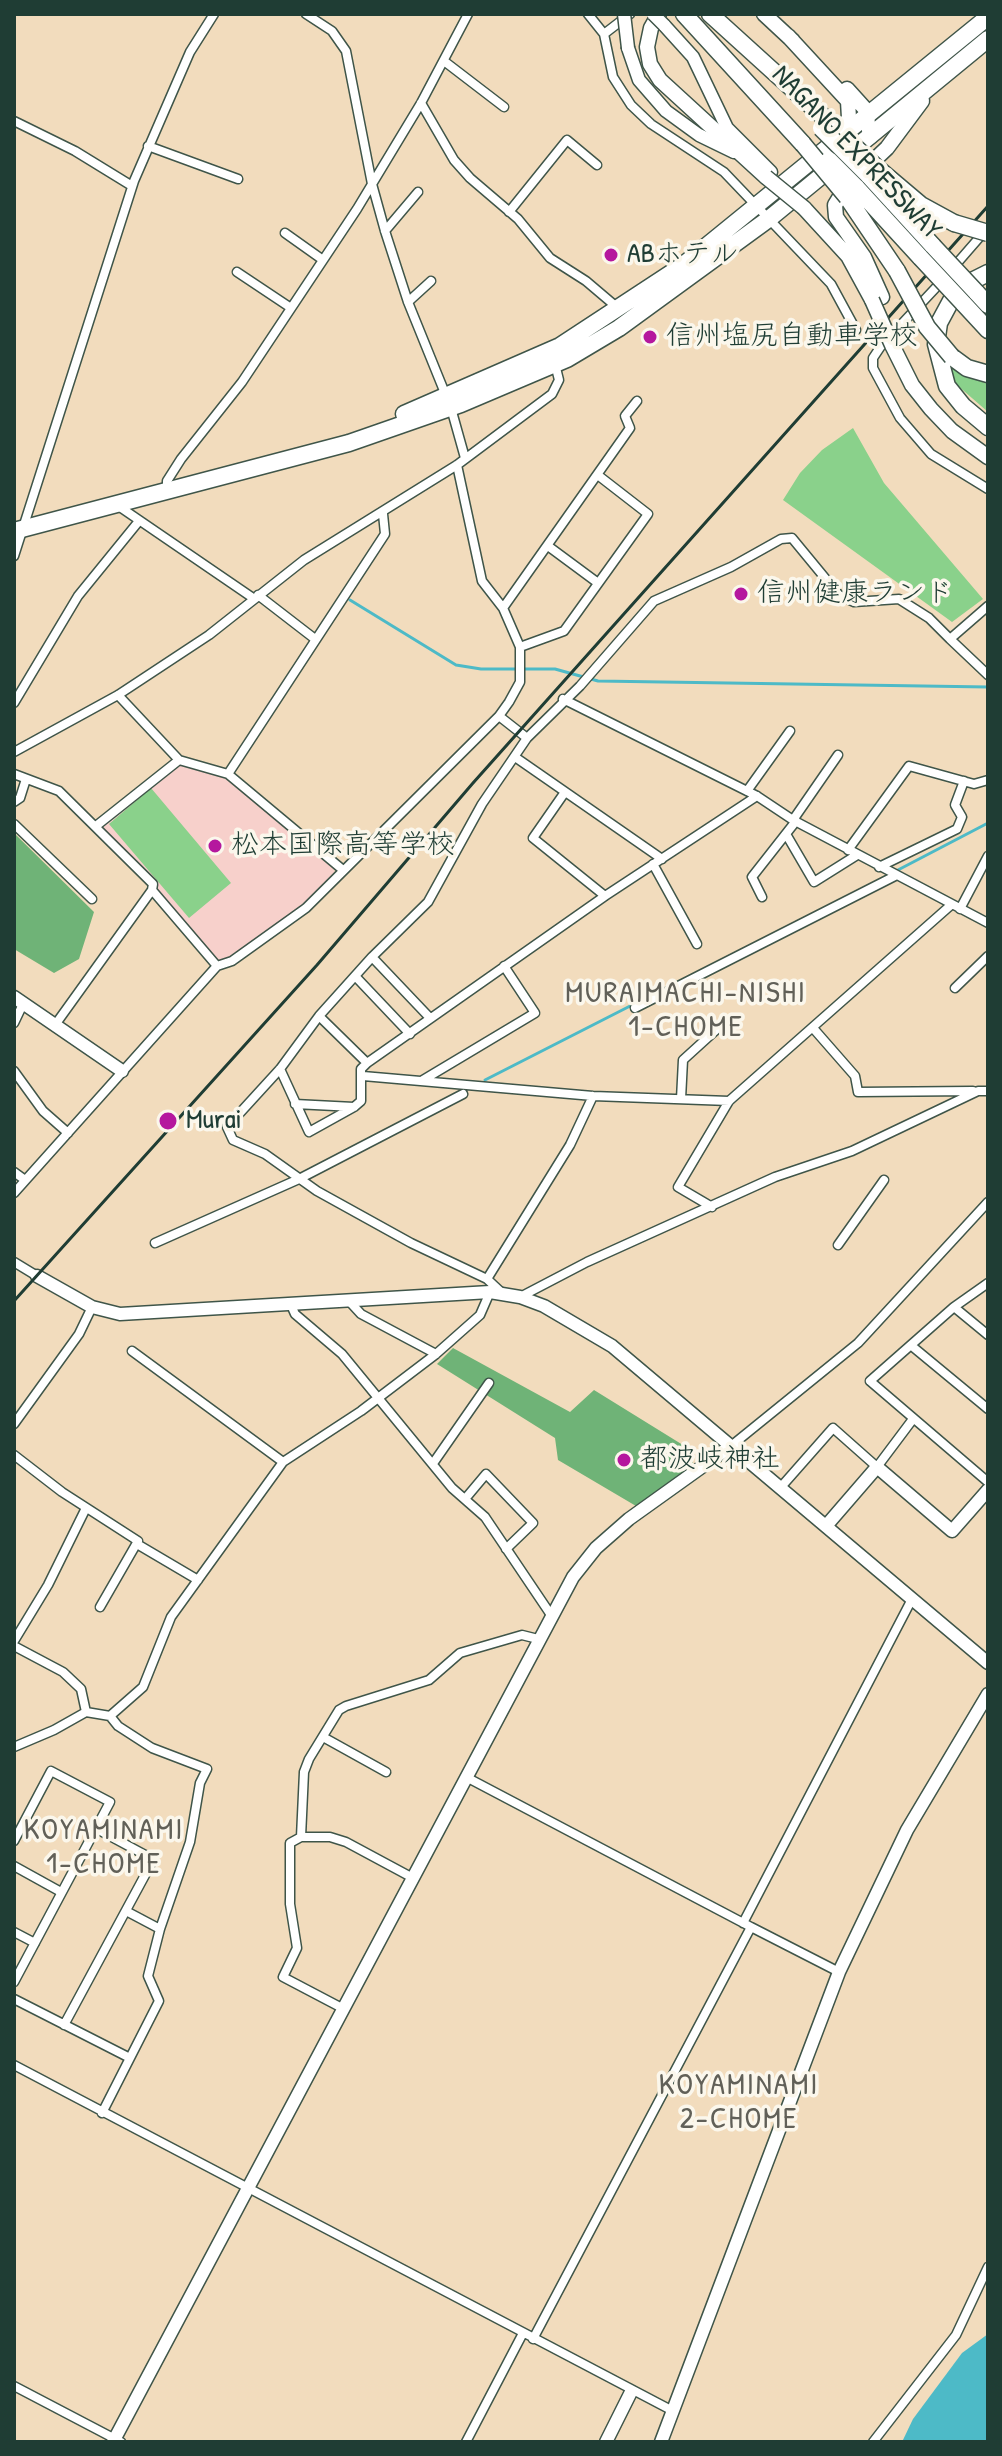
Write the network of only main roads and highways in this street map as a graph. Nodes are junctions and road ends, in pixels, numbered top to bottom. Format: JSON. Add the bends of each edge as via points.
{"nodes":[{"id":1,"x":684,"y":14,"type":"edge"},
{"id":2,"x":710,"y":14,"type":"edge"},
{"id":3,"x":764,"y":14,"type":"edge"},
{"id":4,"x":988,"y":17,"type":"edge"},
{"id":5,"x":662,"y":20,"type":"edge"},
{"id":6,"x":788,"y":36,"type":"junction"},
{"id":7,"x":988,"y":41,"type":"edge"},
{"id":8,"x":854,"y":95,"type":"junction"},
{"id":9,"x":882,"y":106,"type":"junction"},
{"id":10,"x":868,"y":117,"type":"junction"},
{"id":11,"x":815,"y":133,"type":"junction"},
{"id":12,"x":870,"y":137,"type":"junction"},
{"id":13,"x":803,"y":171,"type":"junction"},
{"id":14,"x":862,"y":182,"type":"junction"},
{"id":15,"x":764,"y":212,"type":"junction"},
{"id":16,"x":988,"y":230,"type":"edge"},
{"id":17,"x":988,"y":273,"type":"edge"},
{"id":18,"x":970,"y":297,"type":"junction"},
{"id":19,"x":877,"y":299,"type":"junction"},
{"id":20,"x":988,"y":305,"type":"edge"},
{"id":21,"x":988,"y":330,"type":"edge"},
{"id":22,"x":552,"y":357,"type":"junction"},
{"id":23,"x":988,"y":374,"type":"edge"},
{"id":24,"x":988,"y":427,"type":"edge"},
{"id":25,"x":988,"y":457,"type":"edge"},
{"id":26,"x":18,"y":530,"type":"edge"}],
"edges":[{"from":1,"to":11,"type":"highway"},
{"from":2,"to":11,"type":"highway","name":"NAGANO EXPRESSWAY"},
{"from":3,"to":6,"type":"main road"},
{"from":4,"to":9,"type":"highway"},
{"from":5,"to":19,"type":"main road","bridge":true,"via":[[651,28],[647,47],[654,71],[672,94],[805,207]]},
{"from":6,"to":8,"type":"main road"},
{"from":6,"to":13,"type":"main road","via":[[850,106],[844,128]]},
{"from":7,"to":12,"type":"highway"},
{"from":7,"to":19,"type":"main road","via":[[915,107],[887,148],[837,200],[836,217],[864,257]]},
{"from":8,"to":9,"type":"main road"},
{"from":8,"to":10,"type":"main road"},
{"from":9,"to":10,"type":"highway"},
{"from":10,"to":12,"type":"main road"},
{"from":10,"to":13,"type":"highway"},
{"from":11,"to":14,"type":"highway","bridge":true},
{"from":11,"to":14,"type":"highway","name":"NAGANO EXPRESSWAY","bridge":true},
{"from":12,"to":15,"type":"highway"},
{"from":13,"to":15,"type":"highway"},
{"from":14,"to":16,"type":"highway","bridge":true,"via":[[954,223]]},
{"from":14,"to":18,"type":"highway","name":"NAGANO EXPRESSWAY","bridge":true},
{"from":14,"to":23,"type":"highway","bridge":true,"via":[[897,271],[927,327],[952,357]]},
{"from":15,"to":22,"type":"highway"},
{"from":15,"to":22,"type":"highway","via":[[608,336]]},
{"from":17,"to":24,"type":"highway","via":[[953,297],[939,323],[936,344],[947,386]]},
{"from":18,"to":20,"type":"highway","name":"NAGANO EXPRESSWAY"},
{"from":18,"to":21,"type":"highway","name":"NAGANO EXPRESSWAY"},
{"from":19,"to":25,"type":"main road","bridge":true,"via":[[904,370],[941,420]]},
{"from":22,"to":26,"type":"highway","via":[[373,428],[349,443]]}]}
